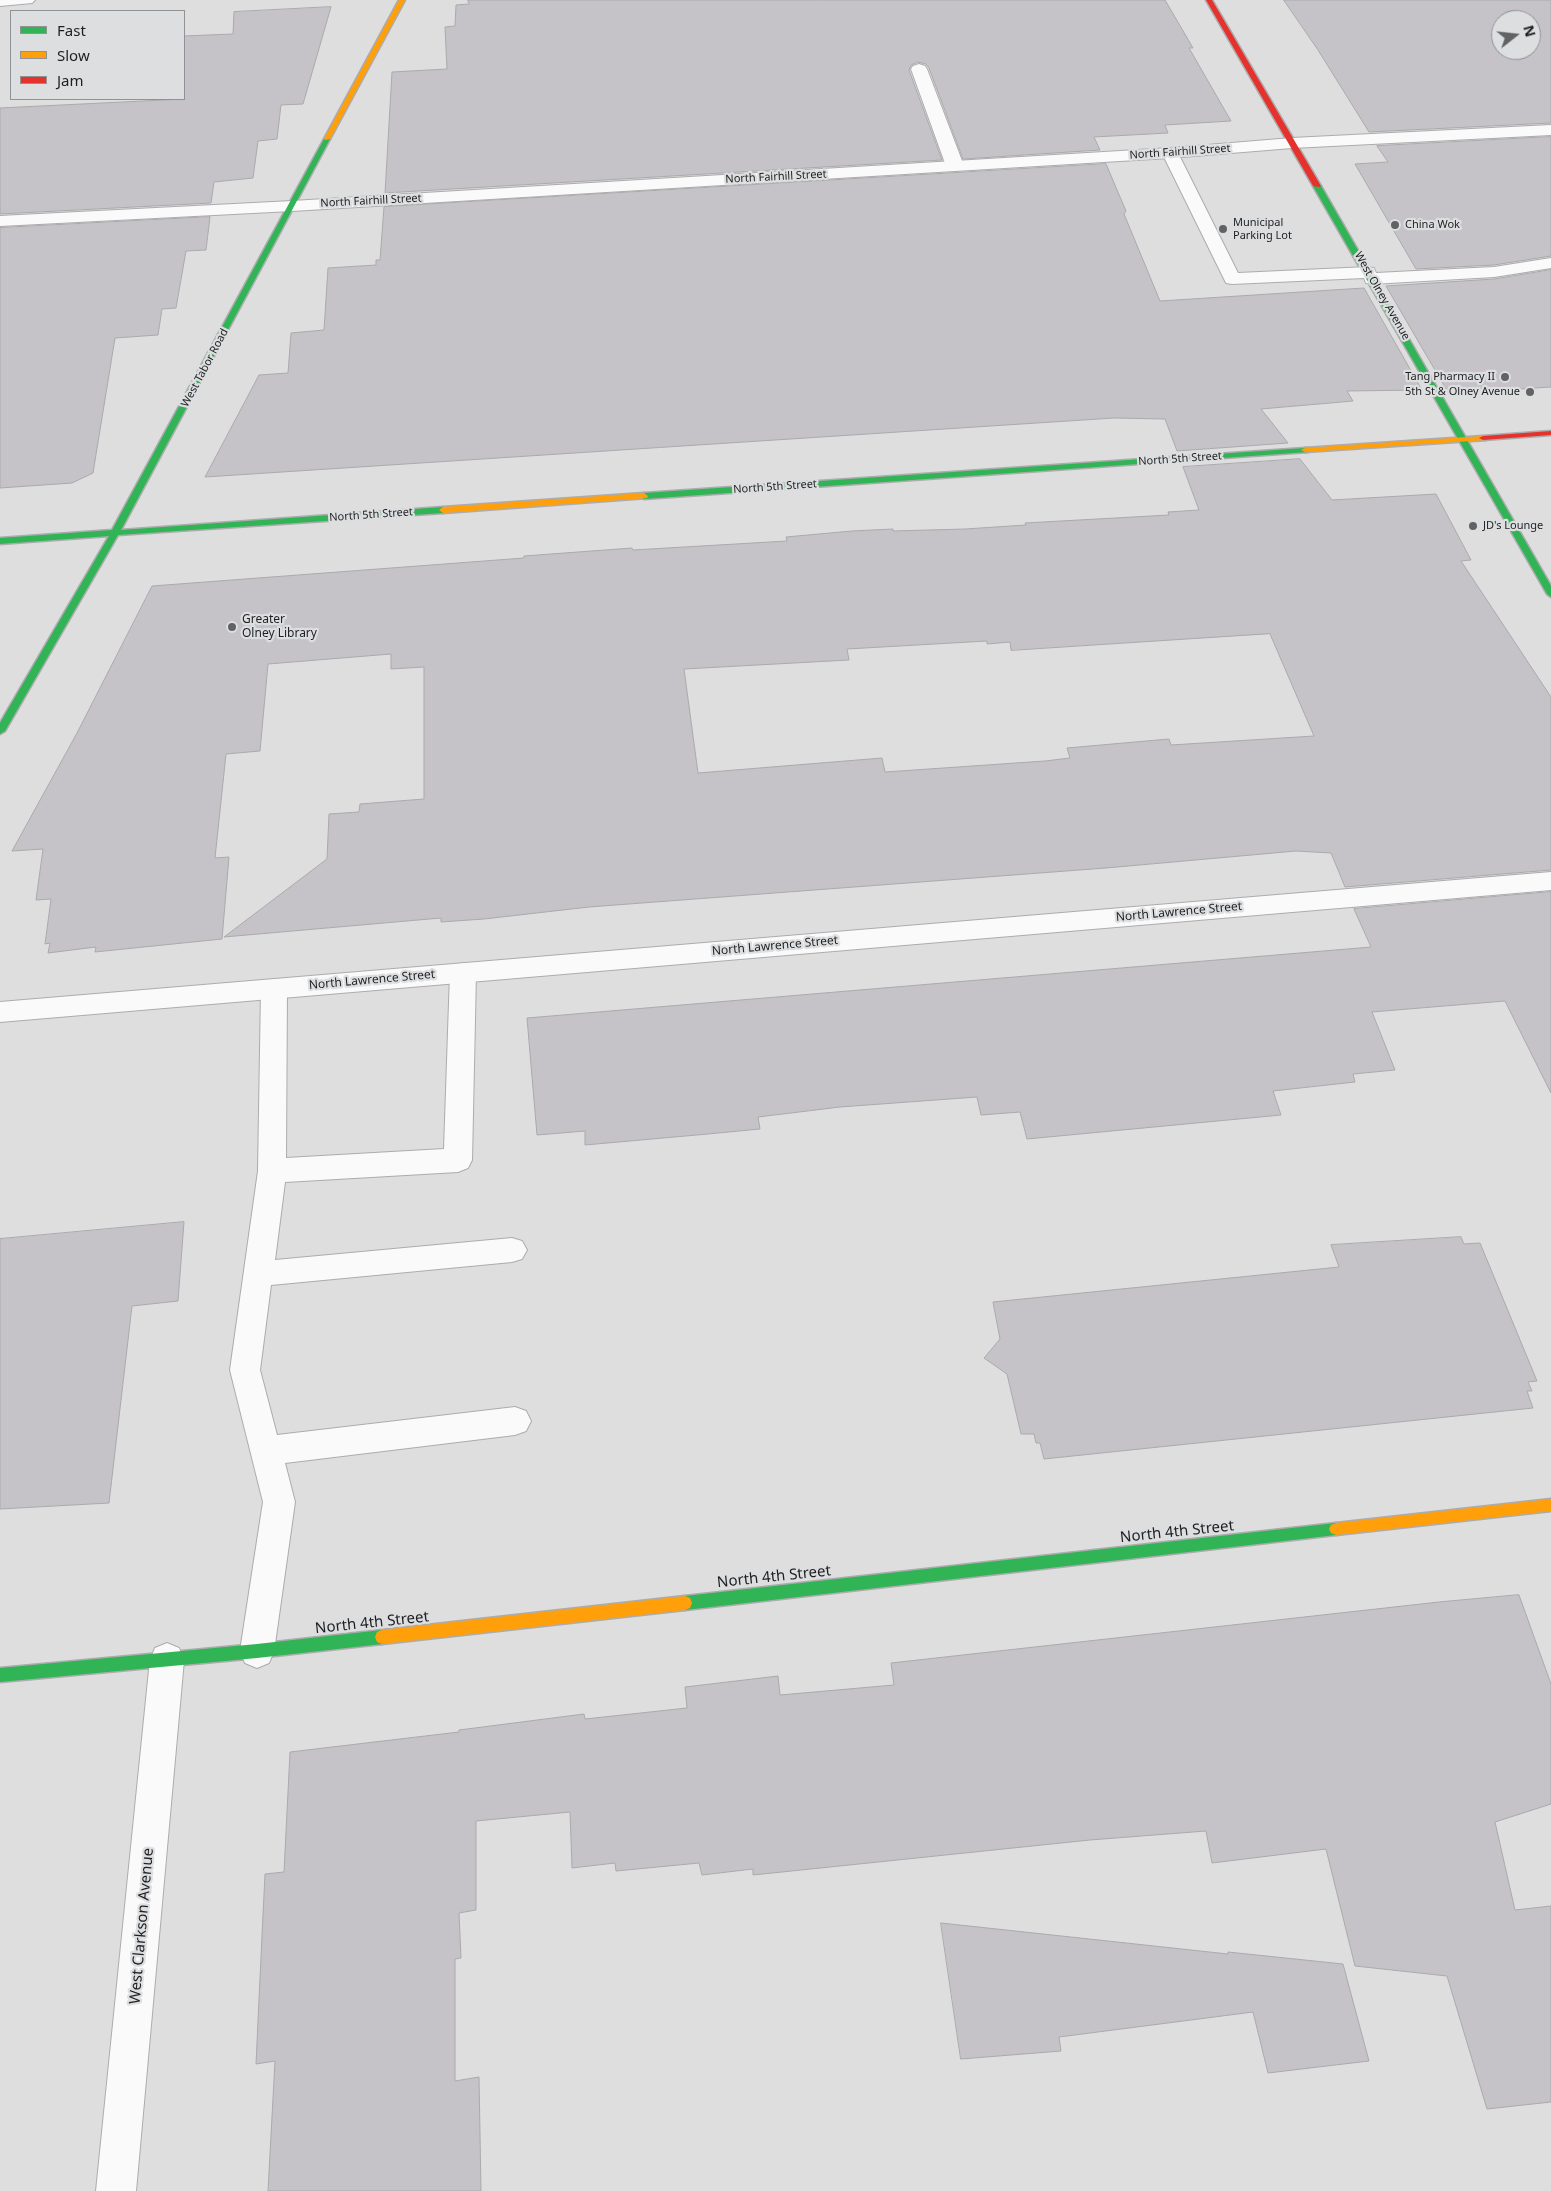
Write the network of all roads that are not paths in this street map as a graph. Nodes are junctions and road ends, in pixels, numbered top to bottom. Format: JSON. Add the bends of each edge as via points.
{"nodes":[{"id":1,"x":27,"y":0,"type":"edge"},
{"id":2,"x":402,"y":0,"type":"edge"},
{"id":3,"x":1208,"y":0,"type":"edge"},
{"id":4,"x":0,"y":1,"type":"edge"},
{"id":5,"x":919,"y":69,"type":"dead end"},
{"id":6,"x":1551,"y":130,"type":"edge"},
{"id":7,"x":1292,"y":143,"type":"junction"},
{"id":8,"x":1170,"y":153,"type":"junction"},
{"id":9,"x":955,"y":166,"type":"junction"},
{"id":10,"x":292,"y":206,"type":"junction"},
{"id":11,"x":0,"y":221,"type":"edge"},
{"id":12,"x":1551,"y":263,"type":"edge"},
{"id":13,"x":1370,"y":275,"type":"junction"},
{"id":14,"x":1551,"y":433,"type":"edge"},
{"id":15,"x":1463,"y":439,"type":"junction"},
{"id":16,"x":116,"y":532,"type":"junction"},
{"id":17,"x":0,"y":541,"type":"edge"},
{"id":18,"x":1551,"y":594,"type":"edge"},
{"id":19,"x":0,"y":732,"type":"edge"},
{"id":20,"x":1551,"y":881,"type":"edge"},
{"id":21,"x":463,"y":973,"type":"junction"},
{"id":22,"x":274,"y":989,"type":"junction"},
{"id":23,"x":0,"y":1012,"type":"edge"},
{"id":24,"x":272,"y":1170,"type":"junction"},
{"id":25,"x":512,"y":1250,"type":"dead end"},
{"id":26,"x":258,"y":1274,"type":"junction"},
{"id":27,"x":515,"y":1421,"type":"dead end"},
{"id":28,"x":266,"y":1451,"type":"junction"},
{"id":29,"x":1551,"y":1505,"type":"edge"},
{"id":30,"x":257,"y":1651,"type":"junction"},
{"id":31,"x":167,"y":1660,"type":"junction"},
{"id":32,"x":0,"y":1675,"type":"edge"},
{"id":33,"x":116,"y":2191,"type":"edge"}],
"edges":[{"from":1,"to":4,"type":"street"},
{"from":2,"to":10,"type":"street","name":"West Tabor Road"},
{"from":3,"to":7,"type":"street","name":"West Olney Avenue"},
{"from":5,"to":9,"type":"street"},
{"from":6,"to":7,"type":"street","name":"North Fairhill Street"},
{"from":7,"to":8,"type":"street","name":"North Fairhill Street"},
{"from":7,"to":13,"type":"street","name":"West Olney Avenue"},
{"from":8,"to":9,"type":"street","name":"North Fairhill Street"},
{"from":8,"to":13,"type":"street","via":[[1232,279]]},
{"from":9,"to":10,"type":"street","name":"North Fairhill Street"},
{"from":10,"to":11,"type":"street","name":"North Fairhill Street"},
{"from":10,"to":16,"type":"street","name":"West Tabor Road"},
{"from":12,"to":13,"type":"street","via":[[1494,272]]},
{"from":13,"to":15,"type":"street","name":"West Olney Avenue"},
{"from":14,"to":15,"type":"street","name":"North 5th Street"},
{"from":15,"to":16,"type":"street","name":"North 5th Street"},
{"from":15,"to":18,"type":"street","name":"West Olney Avenue"},
{"from":16,"to":17,"type":"street","name":"North 5th Street"},
{"from":16,"to":19,"type":"street","name":"West Tabor Road"},
{"from":20,"to":21,"type":"street","name":"North Lawrence Street"},
{"from":21,"to":22,"type":"street","name":"North Lawrence Street"},
{"from":21,"to":24,"type":"street","via":[[458,1160]]},
{"from":22,"to":23,"type":"street","name":"North Lawrence Street"},
{"from":22,"to":24,"type":"street"},
{"from":24,"to":26,"type":"street"},
{"from":25,"to":26,"type":"street"},
{"from":26,"to":28,"type":"street","via":[[245,1370]]},
{"from":27,"to":28,"type":"street"},
{"from":28,"to":30,"type":"street","via":[[279,1502]]},
{"from":29,"to":30,"type":"street","name":"North 4th Street"},
{"from":30,"to":31,"type":"street","name":"North 4th Street"},
{"from":31,"to":32,"type":"street","name":"North 4th Street"},
{"from":31,"to":33,"type":"street","name":"West Clarkson Avenue"}]}
